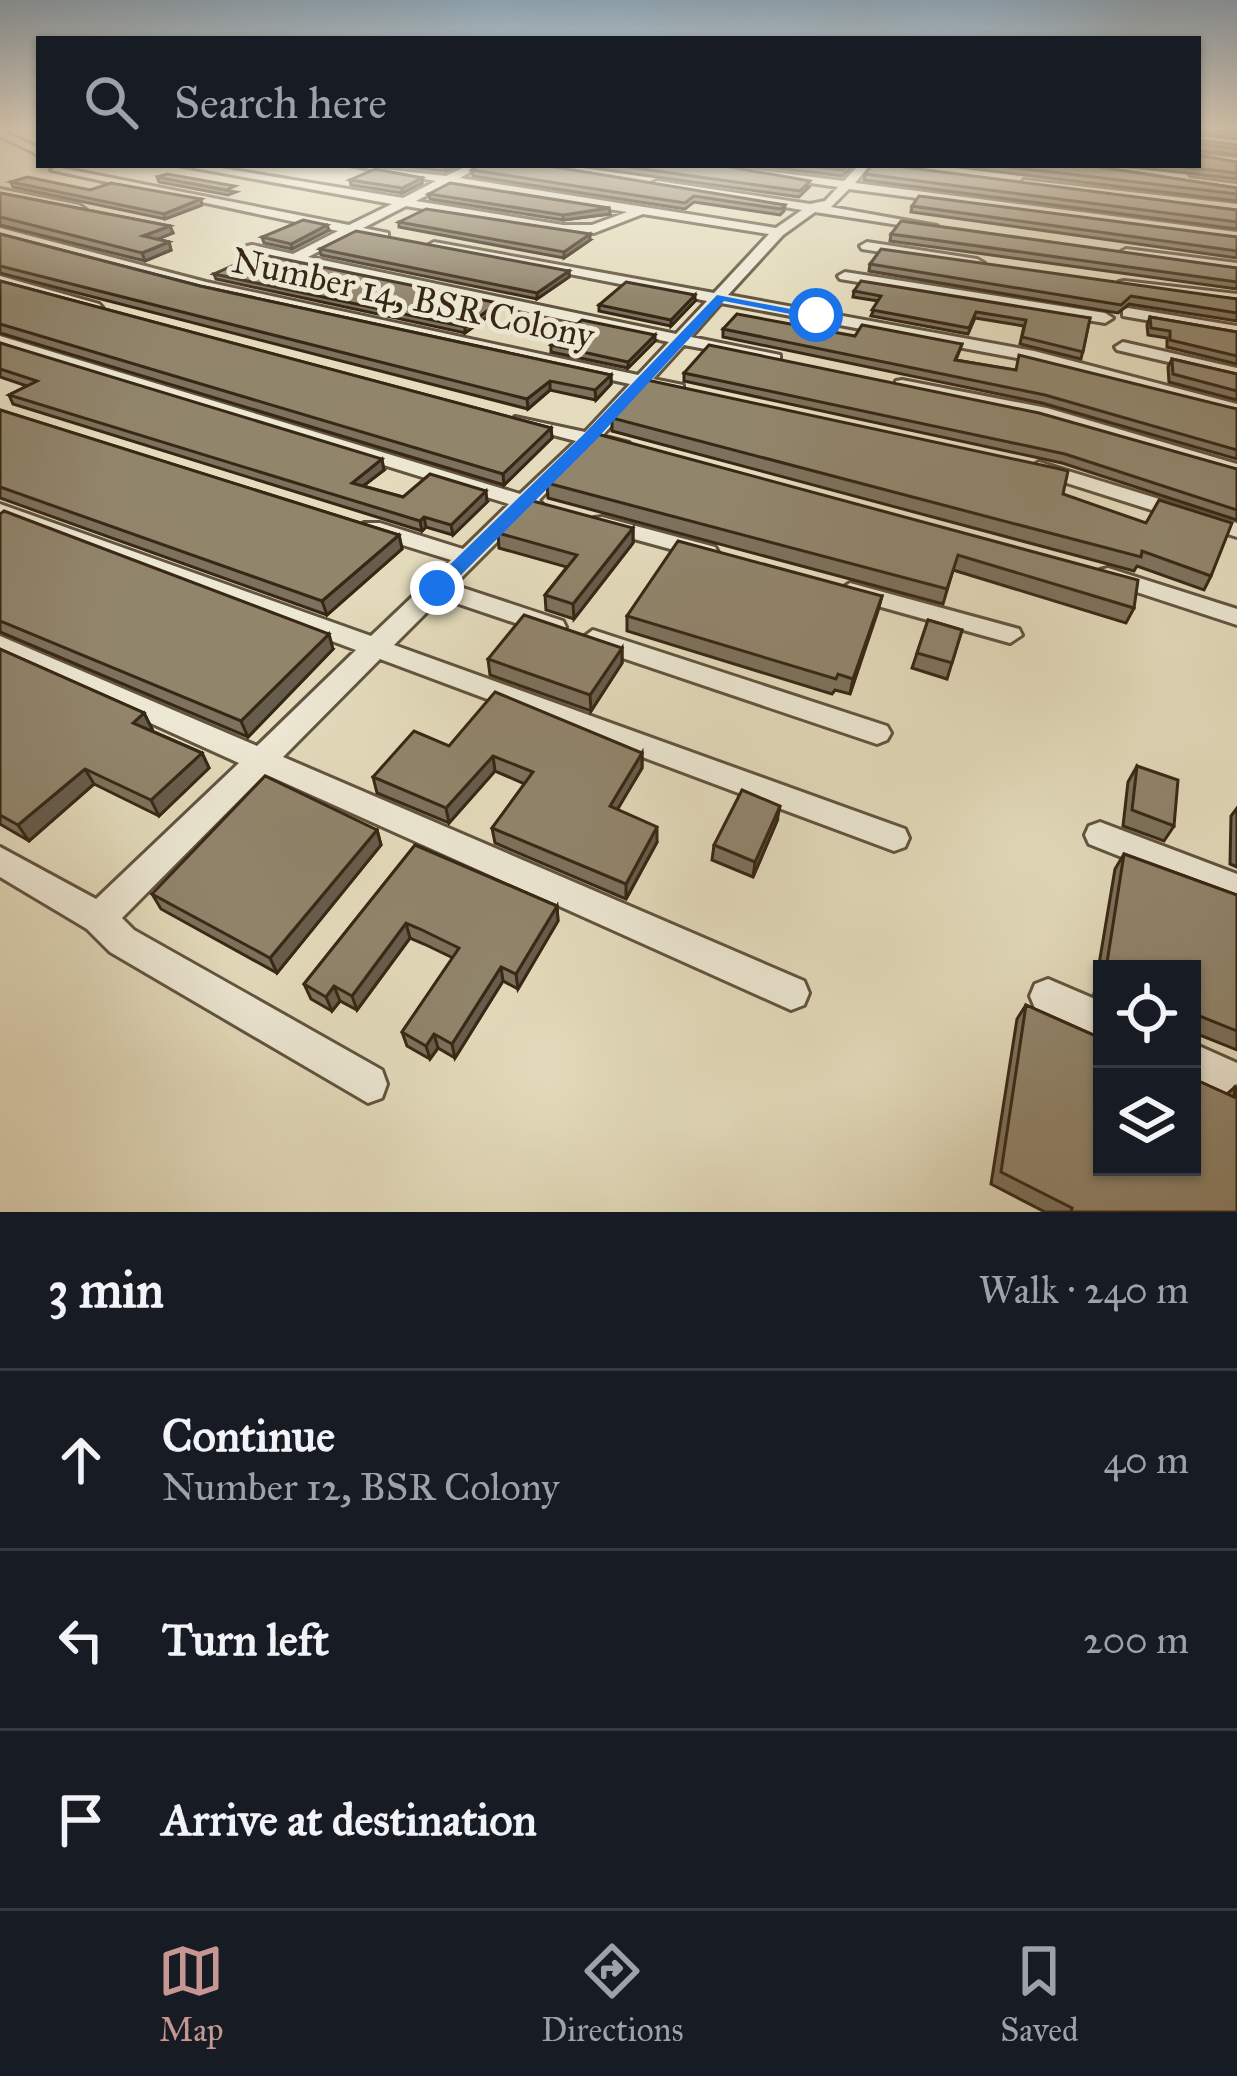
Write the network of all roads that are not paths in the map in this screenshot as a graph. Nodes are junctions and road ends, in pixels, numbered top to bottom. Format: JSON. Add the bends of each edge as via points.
{"nodes":[{"id":1,"x":142,"y":187,"type":"edge"},
{"id":2,"x":308,"y":187,"type":"edge"},
{"id":3,"x":435,"y":187,"type":"edge"},
{"id":4,"x":491,"y":187,"type":"edge"},
{"id":5,"x":672,"y":187,"type":"edge"},
{"id":6,"x":825,"y":187,"type":"edge"},
{"id":7,"x":845,"y":187,"type":"edge"},
{"id":8,"x":858,"y":187,"type":"edge"},
{"id":9,"x":1059,"y":187,"type":"edge"},
{"id":10,"x":0,"y":190,"type":"edge"},
{"id":11,"x":403,"y":203,"type":"junction"},
{"id":12,"x":815,"y":206,"type":"junction"},
{"id":13,"x":1237,"y":208,"type":"edge"},
{"id":14,"x":643,"y":210,"type":"junction"},
{"id":15,"x":93,"y":212,"type":"edge"},
{"id":16,"x":883,"y":219,"type":"junction"},
{"id":17,"x":949,"y":228,"type":"edge"},
{"id":18,"x":350,"y":230,"type":"junction"},
{"id":19,"x":0,"y":232,"type":"edge"},
{"id":20,"x":778,"y":232,"type":"junction"},
{"id":21,"x":1237,"y":236,"type":"edge"},
{"id":22,"x":396,"y":239,"type":"edge"},
{"id":23,"x":419,"y":243,"type":"edge"},
{"id":24,"x":866,"y":246,"type":"junction"},
{"id":25,"x":252,"y":249,"type":"dead end"},
{"id":26,"x":1105,"y":250,"type":"edge"},
{"id":27,"x":295,"y":257,"type":"junction"},
{"id":28,"x":984,"y":264,"type":"edge"},
{"id":29,"x":1237,"y":267,"type":"edge"},
{"id":30,"x":0,"y":280,"type":"edge"},
{"id":31,"x":1101,"y":282,"type":"edge"},
{"id":32,"x":831,"y":296,"type":"junction"},
{"id":33,"x":721,"y":297,"type":"junction"},
{"id":34,"x":1237,"y":298,"type":"edge"},
{"id":35,"x":115,"y":313,"type":"edge"},
{"id":36,"x":1128,"y":313,"type":"edge"},
{"id":37,"x":1105,"y":318,"type":"dead end"},
{"id":38,"x":1237,"y":331,"type":"edge"},
{"id":39,"x":682,"y":339,"type":"junction"},
{"id":40,"x":0,"y":341,"type":"edge"},
{"id":41,"x":1123,"y":347,"type":"dead end"},
{"id":42,"x":787,"y":361,"type":"edge"},
{"id":43,"x":1237,"y":373,"type":"edge"},
{"id":44,"x":643,"y":381,"type":"junction"},
{"id":45,"x":892,"y":383,"type":"edge"},
{"id":46,"x":689,"y":392,"type":"edge"},
{"id":47,"x":1237,"y":410,"type":"edge"},
{"id":48,"x":499,"y":415,"type":"edge"},
{"id":49,"x":589,"y":439,"type":"junction"},
{"id":50,"x":655,"y":456,"type":"edge"},
{"id":51,"x":1015,"y":463,"type":"edge"},
{"id":52,"x":1237,"y":470,"type":"edge"},
{"id":53,"x":546,"y":508,"type":"junction"},
{"id":54,"x":0,"y":510,"type":"edge"},
{"id":55,"x":356,"y":523,"type":"edge"},
{"id":56,"x":1237,"y":530,"type":"edge"},
{"id":57,"x":723,"y":556,"type":"edge"},
{"id":58,"x":467,"y":558,"type":"junction"},
{"id":59,"x":1095,"y":571,"type":"edge"},
{"id":60,"x":833,"y":587,"type":"edge"},
{"id":61,"x":437,"y":588,"type":"junction"},
{"id":62,"x":1237,"y":616,"type":"edge"},
{"id":63,"x":1010,"y":635,"type":"dead end"},
{"id":64,"x":0,"y":645,"type":"edge"},
{"id":65,"x":376,"y":647,"type":"junction"},
{"id":66,"x":877,"y":733,"type":"dead end"},
{"id":67,"x":263,"y":757,"type":"junction"},
{"id":68,"x":1100,"y":835,"type":"dead end"},
{"id":69,"x":894,"y":838,"type":"dead end"},
{"id":70,"x":0,"y":861,"type":"edge"},
{"id":71,"x":1237,"y":889,"type":"edge"},
{"id":72,"x":100,"y":918,"type":"junction"},
{"id":73,"x":791,"y":993,"type":"dead end"},
{"id":74,"x":1048,"y":996,"type":"dead end"},
{"id":75,"x":1093,"y":1017,"type":"edge"},
{"id":76,"x":1201,"y":1065,"type":"edge"},
{"id":77,"x":1237,"y":1082,"type":"edge"},
{"id":78,"x":368,"y":1084,"type":"dead end"}],
"edges":[{"from":1,"to":18,"type":"street"},
{"from":2,"to":11,"type":"street"},
{"from":3,"to":11,"type":"street"},
{"from":4,"to":14,"type":"street"},
{"from":5,"to":12,"type":"street"},
{"from":6,"to":12,"type":"street"},
{"from":7,"to":12,"type":"street","via":[[829,204]]},
{"from":8,"to":21,"type":"street"},
{"from":9,"to":13,"type":"street"},
{"from":10,"to":15,"type":"street"},
{"from":11,"to":14,"type":"street","via":[[580,230]]},
{"from":11,"to":18,"type":"street"},
{"from":12,"to":16,"type":"street"},
{"from":12,"to":20,"type":"street"},
{"from":14,"to":20,"type":"street"},
{"from":16,"to":17,"type":"street"},
{"from":16,"to":24,"type":"street"},
{"from":18,"to":22,"type":"street"},
{"from":18,"to":27,"type":"street"},
{"from":19,"to":44,"type":"street","name":"Number 14, BSR Colony","via":[[204,286]]},
{"from":20,"to":33,"type":"street"},
{"from":23,"to":33,"type":"street"},
{"from":24,"to":28,"type":"street"},
{"from":24,"to":32,"type":"street"},
{"from":25,"to":27,"type":"street"},
{"from":26,"to":29,"type":"street"},
{"from":27,"to":39,"type":"street"},
{"from":30,"to":35,"type":"street"},
{"from":31,"to":34,"type":"street"},
{"from":32,"to":33,"type":"street"},
{"from":32,"to":37,"type":"street"},
{"from":32,"to":47,"type":"street"},
{"from":33,"to":39,"type":"street"},
{"from":36,"to":38,"type":"street"},
{"from":39,"to":42,"type":"street"},
{"from":39,"to":44,"type":"street"},
{"from":40,"to":53,"type":"street"},
{"from":41,"to":43,"type":"street"},
{"from":44,"to":46,"type":"street","name":"Number 14, BSR Colony"},
{"from":44,"to":49,"type":"street"},
{"from":45,"to":52,"type":"street","via":[[1041,412]]},
{"from":48,"to":49,"type":"street"},
{"from":49,"to":50,"type":"street"},
{"from":49,"to":53,"type":"street"},
{"from":51,"to":56,"type":"street"},
{"from":53,"to":57,"type":"street"},
{"from":53,"to":58,"type":"street"},
{"from":54,"to":65,"type":"street"},
{"from":55,"to":58,"type":"street"},
{"from":58,"to":61,"type":"street"},
{"from":59,"to":62,"type":"street"},
{"from":60,"to":63,"type":"street"},
{"from":61,"to":65,"type":"street"},
{"from":61,"to":66,"type":"street"},
{"from":64,"to":67,"type":"street"},
{"from":65,"to":67,"type":"street"},
{"from":65,"to":69,"type":"street"},
{"from":67,"to":72,"type":"street"},
{"from":67,"to":73,"type":"street"},
{"from":68,"to":71,"type":"street"},
{"from":70,"to":72,"type":"street"},
{"from":72,"to":78,"type":"street","via":[[122,941]]},
{"from":74,"to":75,"type":"street"},
{"from":76,"to":77,"type":"street"}]}
